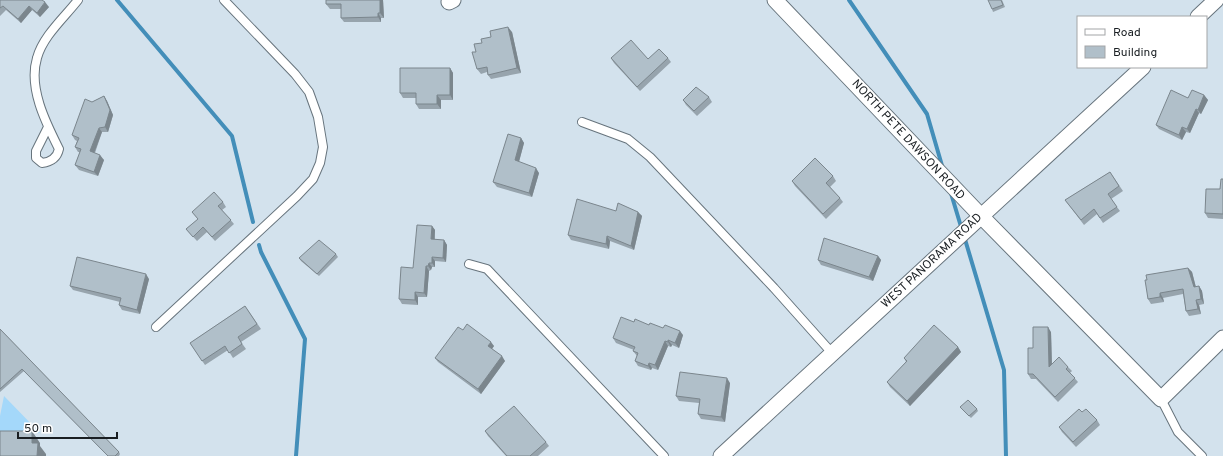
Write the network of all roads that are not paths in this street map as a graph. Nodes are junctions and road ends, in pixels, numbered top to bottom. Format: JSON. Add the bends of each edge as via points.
{"nodes":[{"id":1,"x":78,"y":0,"type":"edge"},
{"id":2,"x":224,"y":0,"type":"edge"},
{"id":3,"x":775,"y":0,"type":"edge"},
{"id":4,"x":1216,"y":0,"type":"edge"},
{"id":5,"x":1199,"y":16,"type":"edge"},
{"id":6,"x":1142,"y":68,"type":"edge"},
{"id":7,"x":582,"y":122,"type":"dead end"},
{"id":8,"x":48,"y":127,"type":"dead end"},
{"id":9,"x":981,"y":216,"type":"junction"},
{"id":10,"x":470,"y":264,"type":"dead end"},
{"id":11,"x":156,"y":327,"type":"dead end"},
{"id":12,"x":1223,"y":338,"type":"edge"},
{"id":13,"x":832,"y":353,"type":"junction"},
{"id":14,"x":1161,"y":399,"type":"junction"},
{"id":15,"x":664,"y":456,"type":"edge"},
{"id":16,"x":721,"y":456,"type":"edge"},
{"id":17,"x":1202,"y":456,"type":"edge"}],
"edges":[{"from":1,"to":8,"type":"lane","via":[[46,40],[37,58],[35,80],[40,108]]},
{"from":2,"to":11,"type":"lane","via":[[309,92],[318,116],[322,139],[320,163],[313,179],[297,196]]},
{"from":3,"to":9,"type":"street","name":"NORTH PETE DAWSON ROAD"},
{"from":4,"to":5,"type":"street"},
{"from":6,"to":9,"type":"street","name":"WEST PANORAMA ROAD"},
{"from":7,"to":13,"type":"lane","via":[[628,139],[650,157]]},
{"from":9,"to":13,"type":"street","name":"WEST PANORAMA ROAD"},
{"from":9,"to":14,"type":"street","name":"NORTH PETE DAWSON ROAD"},
{"from":10,"to":15,"type":"lane","via":[[486,269]]},
{"from":12,"to":14,"type":"street"},
{"from":13,"to":16,"type":"street","name":"WEST PANORAMA ROAD"},
{"from":14,"to":17,"type":"lane","via":[[1178,432]]}]}
